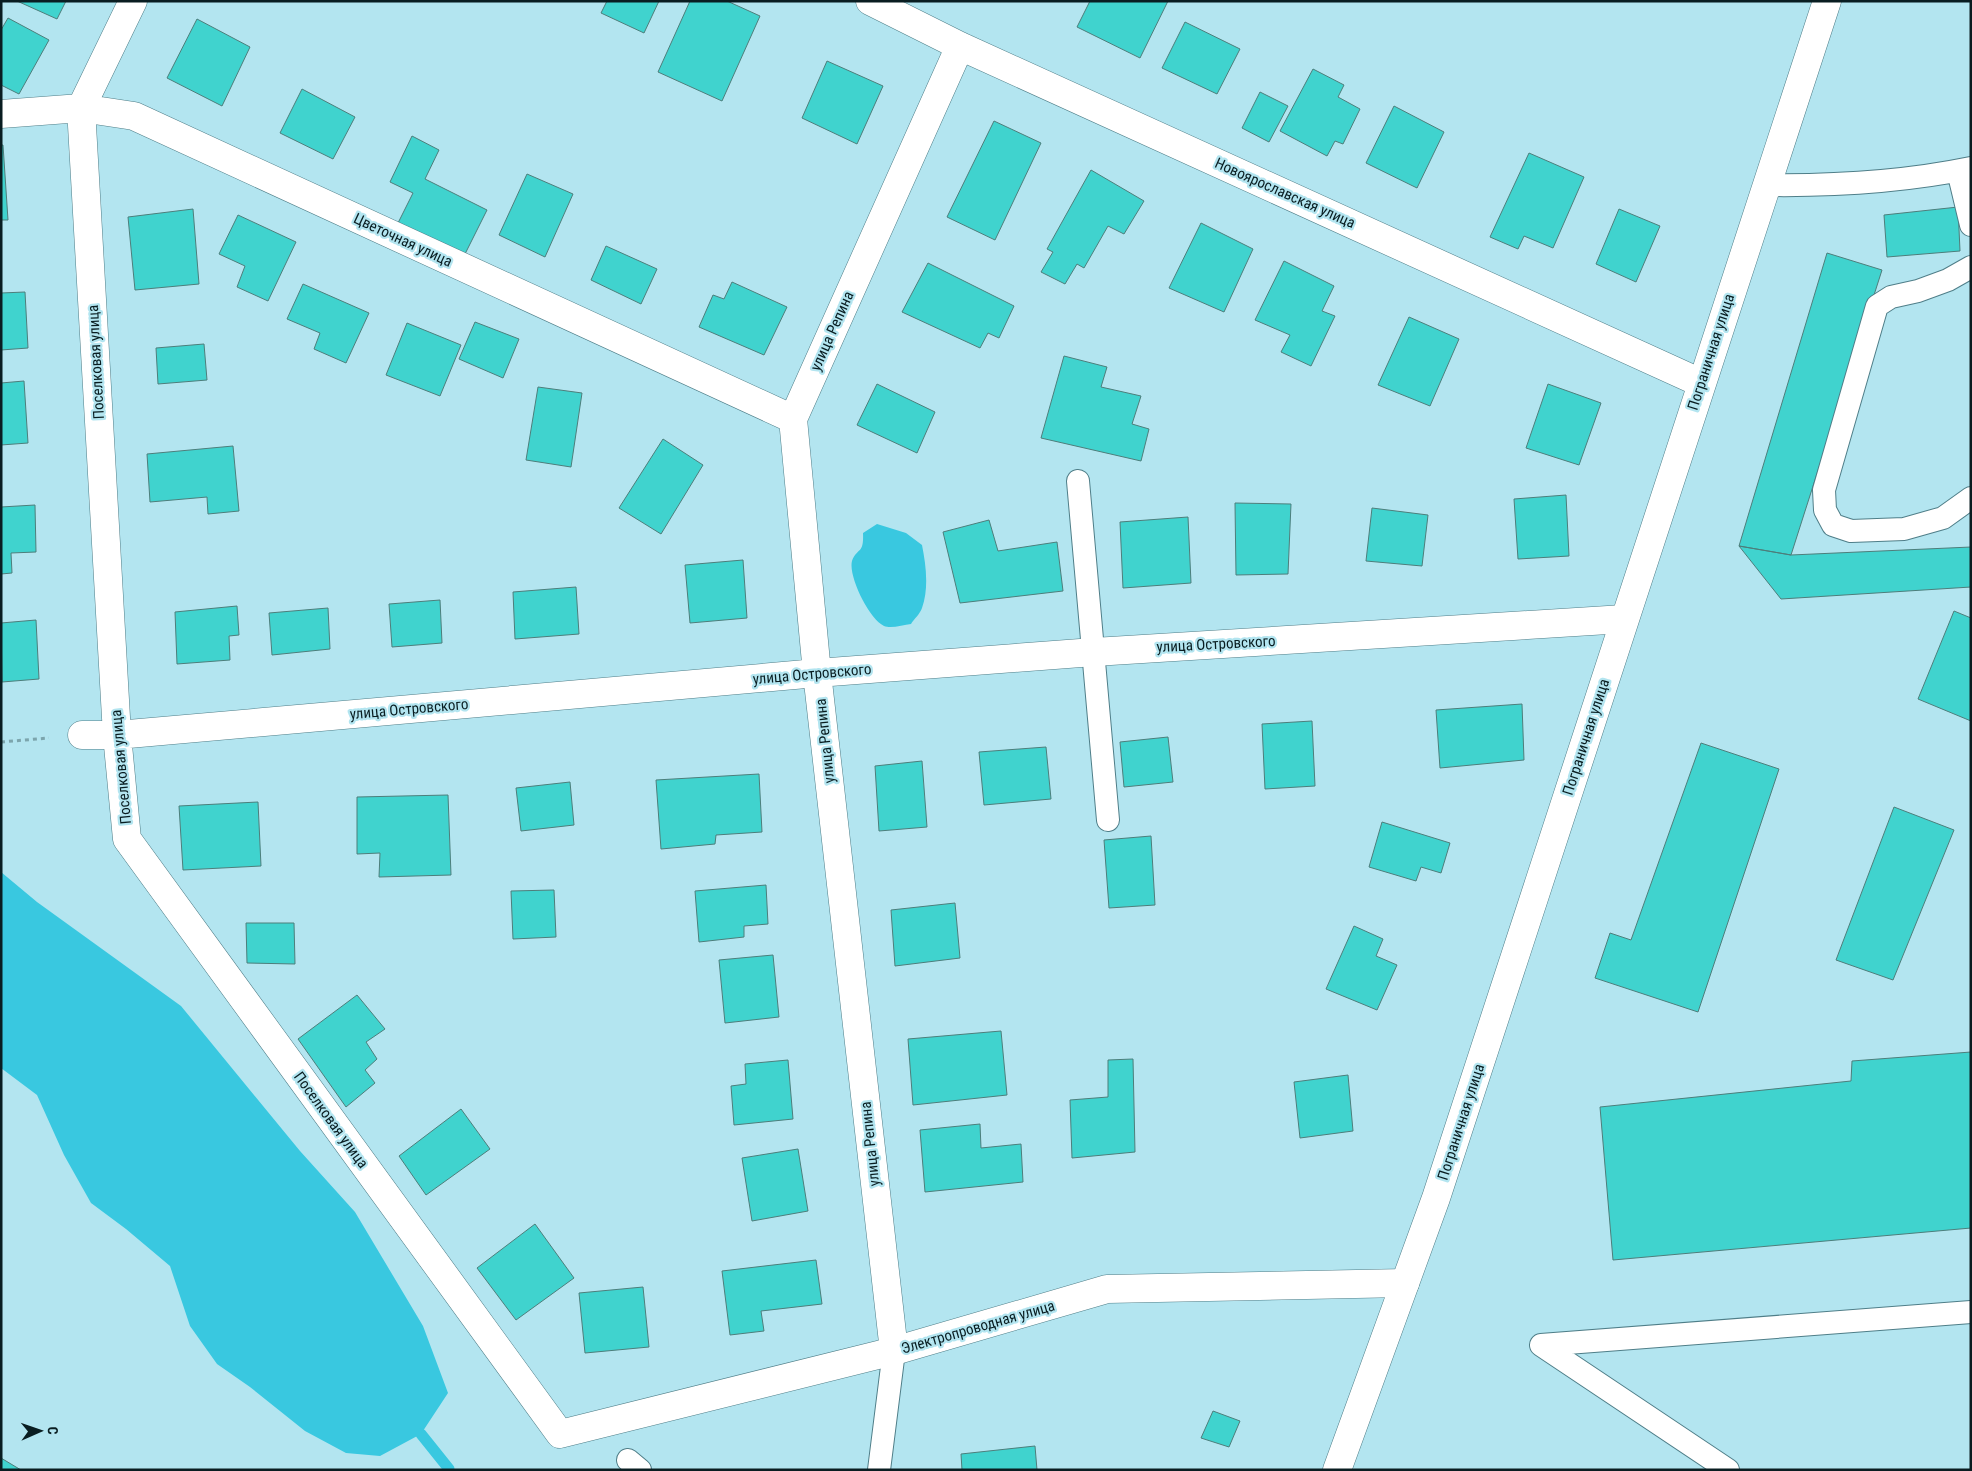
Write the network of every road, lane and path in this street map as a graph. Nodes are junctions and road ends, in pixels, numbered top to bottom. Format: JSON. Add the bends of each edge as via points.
{"nodes":[{"id":1,"x":133,"y":1,"type":"edge"},
{"id":2,"x":870,"y":1,"type":"edge"},
{"id":3,"x":1827,"y":1,"type":"edge"},
{"id":4,"x":960,"y":46,"type":"junction"},
{"id":5,"x":81,"y":108,"type":"junction"},
{"id":6,"x":1,"y":114,"type":"edge"},
{"id":7,"x":1964,"y":170,"type":"edge"},
{"id":8,"x":1765,"y":185,"type":"junction"},
{"id":9,"x":1971,"y":225,"type":"edge"},
{"id":10,"x":1971,"y":267,"type":"edge"},
{"id":11,"x":1701,"y":383,"type":"junction"},
{"id":12,"x":792,"y":419,"type":"junction"},
{"id":13,"x":1078,"y":481,"type":"dead end"},
{"id":14,"x":1971,"y":498,"type":"edge"},
{"id":15,"x":1624,"y":619,"type":"junction"},
{"id":16,"x":1094,"y":652,"type":"junction"},
{"id":17,"x":817,"y":673,"type":"junction"},
{"id":18,"x":82,"y":735,"type":"joint"},
{"id":19,"x":117,"y":735,"type":"junction"},
{"id":20,"x":1,"y":742,"type":"edge"},
{"id":21,"x":1108,"y":820,"type":"dead end"},
{"id":22,"x":1405,"y":1283,"type":"junction"},
{"id":23,"x":1971,"y":1312,"type":"edge"},
{"id":24,"x":894,"y":1351,"type":"junction"},
{"id":25,"x":560,"y":1434,"type":"joint"},
{"id":26,"x":879,"y":1470,"type":"edge"},
{"id":27,"x":1337,"y":1470,"type":"edge"},
{"id":28,"x":1728,"y":1470,"type":"edge"}],
"edges":[{"from":1,"to":5,"type":"street","name":"Поселковая улица"},
{"from":2,"to":4,"type":"street","name":"Новоярославская улица"},
{"from":3,"to":8,"type":"street","name":"Пограничная улица"},
{"from":4,"to":11,"type":"street","name":"Новоярославская улица"},
{"from":4,"to":12,"type":"street","name":"улица Репина"},
{"from":5,"to":6,"type":"street","name":"Цветочная улица"},
{"from":5,"to":12,"type":"street","name":"Цветочная улица","via":[[134,116]]},
{"from":5,"to":19,"type":"street","name":"Поселковая улица"},
{"from":7,"to":8,"type":"lane","via":[[1889,181],[1814,186]]},
{"from":7,"to":9,"type":"lane"},
{"from":8,"to":11,"type":"street","name":"Пограничная улица"},
{"from":10,"to":14,"type":"lane","via":[[1948,280],[1891,297],[1877,306],[1824,490],[1825,510],[1833,525],[1851,531],[1904,529],[1943,518]]},
{"from":11,"to":15,"type":"street","name":"Пограничная улица"},
{"from":12,"to":17,"type":"street","name":"улица Репина"},
{"from":13,"to":16,"type":"lane"},
{"from":15,"to":16,"type":"street","name":"улица Островского"},
{"from":15,"to":22,"type":"street","name":"Пограничная улица","via":[[1436,1198]]},
{"from":16,"to":17,"type":"street","name":"улица Островского"},
{"from":16,"to":21,"type":"lane"},
{"from":17,"to":19,"type":"street","name":"улица Островского"},
{"from":17,"to":24,"type":"street","name":"улица Репина"},
{"from":18,"to":19,"type":"street","name":"улица Островского"},
{"from":18,"to":20,"type":"path"},
{"from":19,"to":25,"type":"street","name":"Поселковая улица","via":[[127,838]]},
{"from":22,"to":24,"type":"street","name":"Электропроводная улица","via":[[1107,1289]]},
{"from":22,"to":27,"type":"street","name":"Пограничная улица"},
{"from":23,"to":28,"type":"lane","via":[[1541,1345]]},
{"from":24,"to":25,"type":"street","name":"Электропроводная улица"},
{"from":24,"to":26,"type":"lane"}]}
